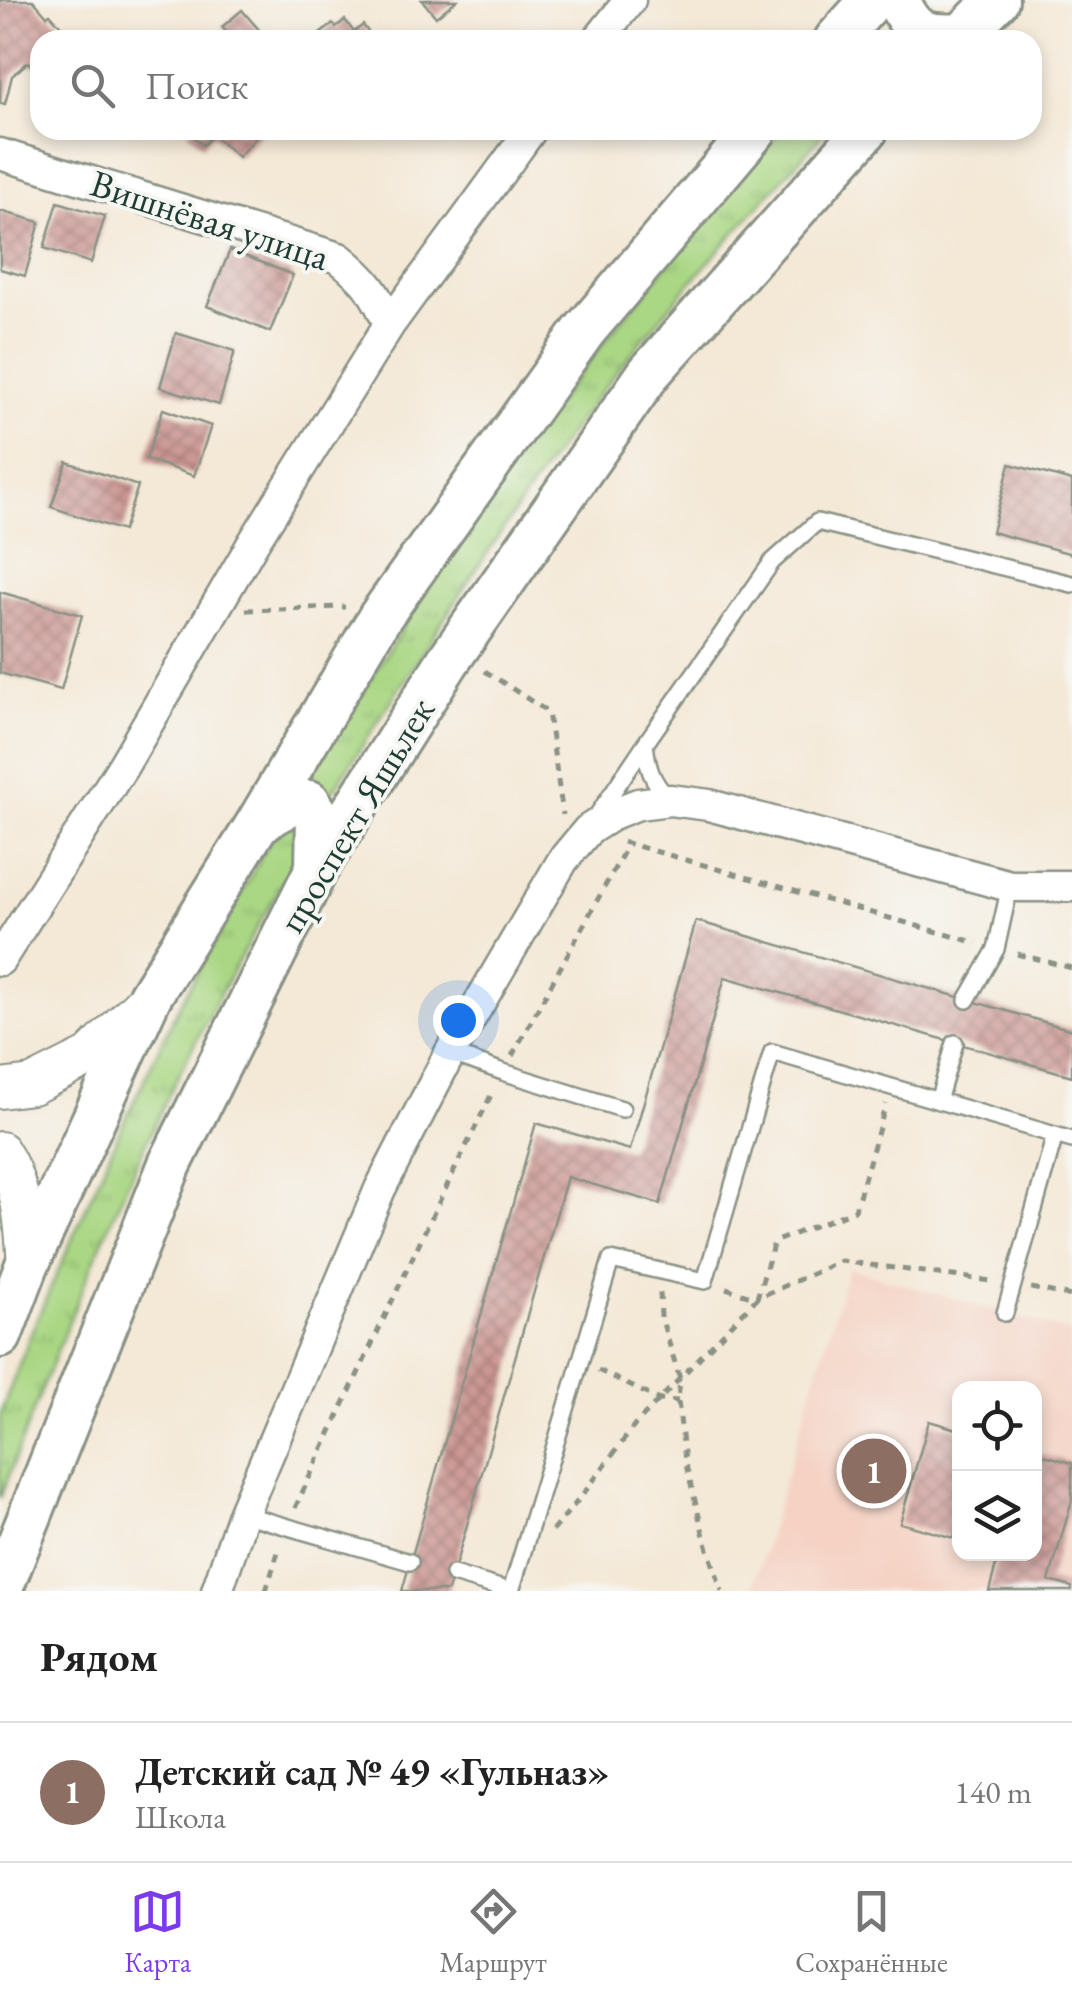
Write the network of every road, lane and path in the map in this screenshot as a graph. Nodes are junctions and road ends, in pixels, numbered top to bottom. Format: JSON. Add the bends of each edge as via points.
{"nodes":[{"id":1,"x":630,"y":0,"type":"edge"},
{"id":2,"x":872,"y":0,"type":"edge"},
{"id":3,"x":898,"y":0,"type":"edge"},
{"id":4,"x":997,"y":0,"type":"edge"},
{"id":5,"x":606,"y":30,"type":"edge"},
{"id":6,"x":845,"y":30,"type":"edge"},
{"id":7,"x":917,"y":30,"type":"edge"},
{"id":8,"x":967,"y":30,"type":"edge"},
{"id":9,"x":524,"y":140,"type":"edge"},
{"id":10,"x":746,"y":140,"type":"edge"},
{"id":11,"x":857,"y":140,"type":"edge"},
{"id":12,"x":0,"y":154,"type":"edge"},
{"id":13,"x":390,"y":325,"type":"junction"},
{"id":14,"x":1072,"y":584,"type":"edge"},
{"id":15,"x":345,"y":607,"type":"dead end"},
{"id":16,"x":215,"y":611,"type":"junction"},
{"id":17,"x":480,"y":668,"type":"dead end"},
{"id":18,"x":645,"y":744,"type":"junction"},
{"id":19,"x":670,"y":800,"type":"junction"},
{"id":20,"x":258,"y":823,"type":"junction"},
{"id":21,"x":576,"y":826,"type":"junction"},
{"id":22,"x":317,"y":868,"type":"junction"},
{"id":23,"x":1010,"y":886,"type":"junction"},
{"id":24,"x":1072,"y":886,"type":"edge"},
{"id":25,"x":996,"y":949,"type":"junction"},
{"id":26,"x":0,"y":960,"type":"edge"},
{"id":27,"x":1072,"y":968,"type":"edge"},
{"id":28,"x":150,"y":996,"type":"junction"},
{"id":29,"x":968,"y":1000,"type":"dead end"},
{"id":30,"x":955,"y":1043,"type":"dead end"},
{"id":31,"x":450,"y":1053,"type":"junction"},
{"id":32,"x":506,"y":1066,"type":"dead end"},
{"id":33,"x":499,"y":1080,"type":"dead end"},
{"id":34,"x":891,"y":1087,"type":"junction"},
{"id":35,"x":0,"y":1089,"type":"edge"},
{"id":36,"x":938,"y":1101,"type":"junction"},
{"id":37,"x":622,"y":1109,"type":"dead end"},
{"id":38,"x":1055,"y":1135,"type":"junction"},
{"id":39,"x":1072,"y":1140,"type":"edge"},
{"id":40,"x":0,"y":1151,"type":"edge"},
{"id":41,"x":27,"y":1265,"type":"junction"},
{"id":42,"x":659,"y":1270,"type":"junction"},
{"id":43,"x":704,"y":1280,"type":"junction"},
{"id":44,"x":1014,"y":1284,"type":"junction"},
{"id":45,"x":1072,"y":1296,"type":"edge"},
{"id":46,"x":757,"y":1298,"type":"junction"},
{"id":47,"x":1005,"y":1313,"type":"dead end"},
{"id":48,"x":0,"y":1336,"type":"edge"},
{"id":49,"x":579,"y":1366,"type":"junction"},
{"id":50,"x":680,"y":1379,"type":"junction"},
{"id":51,"x":660,"y":1400,"type":"junction"},
{"id":52,"x":678,"y":1401,"type":"junction"},
{"id":53,"x":243,"y":1514,"type":"junction"},
{"id":54,"x":292,"y":1516,"type":"dead end"},
{"id":55,"x":281,"y":1545,"type":"dead end"},
{"id":56,"x":410,"y":1562,"type":"dead end"},
{"id":57,"x":517,"y":1572,"type":"junction"},
{"id":58,"x":453,"y":1574,"type":"dead end"},
{"id":59,"x":0,"y":1591,"type":"edge"},
{"id":60,"x":217,"y":1591,"type":"edge"},
{"id":61,"x":266,"y":1591,"type":"edge"},
{"id":62,"x":510,"y":1591,"type":"edge"},
{"id":63,"x":722,"y":1591,"type":"edge"}],
"edges":[{"from":1,"to":5,"type":"street"},
{"from":2,"to":6,"type":"main road"},
{"from":3,"to":7,"type":"main road"},
{"from":4,"to":8,"type":"main road"},
{"from":9,"to":13,"type":"street"},
{"from":10,"to":20,"type":"main road","via":[[584,331],[380,618]]},
{"from":11,"to":22,"type":"main road","name":"проспект Яшьлек","via":[[649,373],[448,661]]},
{"from":12,"to":13,"type":"street","name":"Вишнёвая улица","via":[[339,258],[363,277]]},
{"from":13,"to":16,"type":"street"},
{"from":14,"to":18,"type":"lane","via":[[817,522],[772,562]]},
{"from":15,"to":16,"type":"path"},
{"from":16,"to":26,"type":"street"},
{"from":17,"to":21,"type":"path","via":[[548,712]]},
{"from":18,"to":19,"type":"lane","via":[[648,768]]},
{"from":18,"to":21,"type":"lane"},
{"from":19,"to":21,"type":"street"},
{"from":19,"to":23,"type":"street"},
{"from":20,"to":22,"type":"main road","via":[[294,801],[309,802],[318,816]]},
{"from":20,"to":28,"type":"main road"},
{"from":21,"to":31,"type":"street","via":[[563,860]]},
{"from":22,"to":59,"type":"main road","name":"проспект Яшьлек","via":[[170,1164]]},
{"from":23,"to":24,"type":"street"},
{"from":23,"to":25,"type":"lane"},
{"from":25,"to":27,"type":"path"},
{"from":25,"to":29,"type":"lane"},
{"from":25,"to":32,"type":"path","via":[[628,844]]},
{"from":28,"to":35,"type":"street","via":[[90,1056],[32,1085]]},
{"from":28,"to":41,"type":"main road"},
{"from":30,"to":36,"type":"lane"},
{"from":31,"to":37,"type":"lane"},
{"from":31,"to":53,"type":"street","via":[[380,1189]]},
{"from":33,"to":54,"type":"path"},
{"from":34,"to":36,"type":"lane"},
{"from":34,"to":43,"type":"lane","via":[[772,1052]]},
{"from":34,"to":46,"type":"path","via":[[855,1210],[774,1242]]},
{"from":36,"to":38,"type":"lane"},
{"from":38,"to":39,"type":"lane"},
{"from":38,"to":44,"type":"lane"},
{"from":40,"to":41,"type":"street","via":[[24,1214]]},
{"from":41,"to":48,"type":"main road"},
{"from":42,"to":43,"type":"lane"},
{"from":42,"to":49,"type":"lane","via":[[612,1260]]},
{"from":42,"to":50,"type":"path","via":[[661,1317]]},
{"from":43,"to":46,"type":"path"},
{"from":44,"to":45,"type":"path"},
{"from":44,"to":46,"type":"path","via":[[841,1261]]},
{"from":44,"to":47,"type":"lane"},
{"from":46,"to":50,"type":"path"},
{"from":49,"to":51,"type":"path"},
{"from":49,"to":57,"type":"lane"},
{"from":50,"to":51,"type":"path"},
{"from":50,"to":52,"type":"path"},
{"from":51,"to":52,"type":"path"},
{"from":51,"to":57,"type":"path"},
{"from":52,"to":63,"type":"path","via":[[685,1460]]},
{"from":53,"to":56,"type":"lane"},
{"from":53,"to":60,"type":"street"},
{"from":55,"to":61,"type":"path"},
{"from":57,"to":62,"type":"lane"},
{"from":58,"to":62,"type":"lane"}]}
